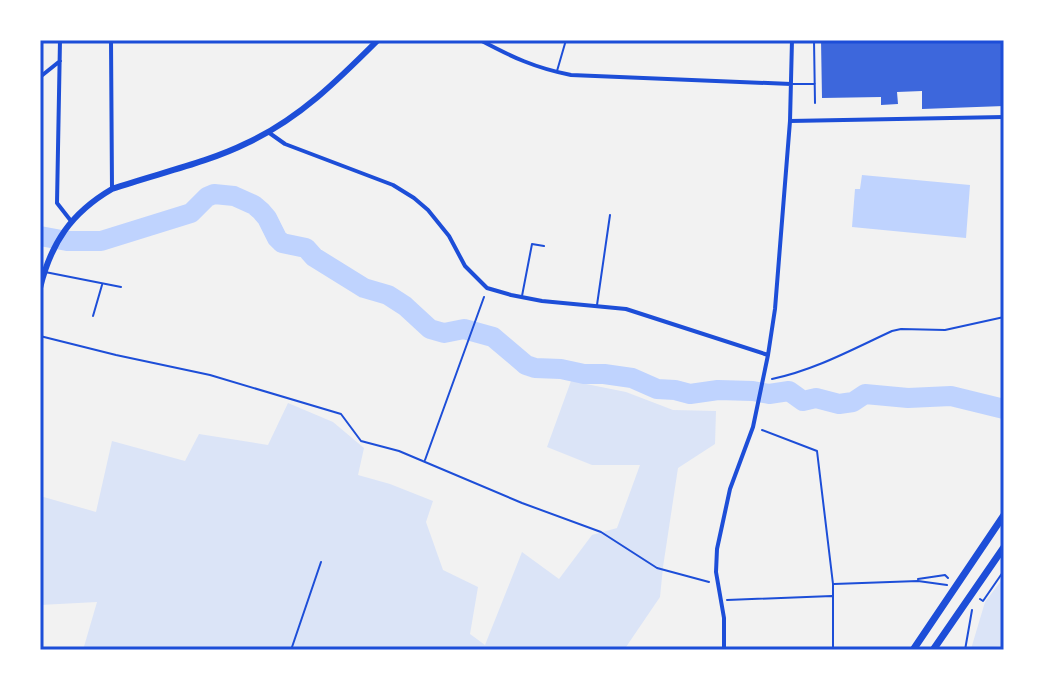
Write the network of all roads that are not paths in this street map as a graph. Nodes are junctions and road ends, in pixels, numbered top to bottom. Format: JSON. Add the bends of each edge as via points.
{"nodes":[{"id":1,"x":60,"y":40,"type":"edge"},
{"id":2,"x":111,"y":40,"type":"edge"},
{"id":3,"x":378,"y":40,"type":"edge"},
{"id":4,"x":480,"y":40,"type":"edge"},
{"id":5,"x":566,"y":40,"type":"edge"},
{"id":6,"x":792,"y":40,"type":"edge"},
{"id":7,"x":814,"y":40,"type":"edge"},
{"id":8,"x":60,"y":61,"type":"junction"},
{"id":9,"x":556,"y":72,"type":"junction"},
{"id":10,"x":40,"y":77,"type":"edge"},
{"id":11,"x":792,"y":84,"type":"junction"},
{"id":12,"x":815,"y":84,"type":"junction"},
{"id":13,"x":815,"y":103,"type":"dead end"},
{"id":14,"x":1004,"y":117,"type":"edge"},
{"id":15,"x":790,"y":121,"type":"junction"},
{"id":16,"x":268,"y":132,"type":"junction"},
{"id":17,"x":112,"y":189,"type":"junction"},
{"id":18,"x":610,"y":215,"type":"dead end"},
{"id":19,"x":68,"y":223,"type":"junction"},
{"id":20,"x":544,"y":246,"type":"dead end"},
{"id":21,"x":44,"y":272,"type":"junction"},
{"id":22,"x":102,"y":283,"type":"junction"},
{"id":23,"x":121,"y":287,"type":"dead end"},
{"id":24,"x":40,"y":288,"type":"edge"},
{"id":25,"x":522,"y":297,"type":"junction"},
{"id":26,"x":597,"y":306,"type":"junction"},
{"id":27,"x":93,"y":316,"type":"dead end"},
{"id":28,"x":768,"y":355,"type":"junction"},
{"id":29,"x":1004,"y":515,"type":"edge"},
{"id":30,"x":1004,"y":547,"type":"edge"},
{"id":31,"x":724,"y":650,"type":"edge"},
{"id":32,"x":913,"y":650,"type":"edge"},
{"id":33,"x":933,"y":650,"type":"edge"}],
"edges":[{"from":1,"to":8,"type":"street"},
{"from":2,"to":17,"type":"street"},
{"from":3,"to":16,"type":"street","via":[[298,114]]},
{"from":4,"to":9,"type":"street","via":[[519,61]]},
{"from":5,"to":9,"type":"lane"},
{"from":6,"to":11,"type":"street"},
{"from":7,"to":12,"type":"lane"},
{"from":8,"to":10,"type":"street"},
{"from":8,"to":19,"type":"street","via":[[57,203]]},
{"from":9,"to":11,"type":"street"},
{"from":11,"to":12,"type":"lane"},
{"from":11,"to":15,"type":"street"},
{"from":12,"to":13,"type":"lane"},
{"from":14,"to":15,"type":"street"},
{"from":15,"to":28,"type":"street"},
{"from":16,"to":17,"type":"street","via":[[227,152]]},
{"from":16,"to":25,"type":"street","via":[[414,198],[487,288]]},
{"from":17,"to":19,"type":"street"},
{"from":18,"to":26,"type":"lane"},
{"from":19,"to":21,"type":"street"},
{"from":20,"to":25,"type":"lane","via":[[532,244]]},
{"from":21,"to":22,"type":"lane"},
{"from":21,"to":24,"type":"street"},
{"from":22,"to":23,"type":"lane"},
{"from":22,"to":27,"type":"lane"},
{"from":25,"to":26,"type":"street"},
{"from":26,"to":28,"type":"street","via":[[626,309]]},
{"from":28,"to":31,"type":"street","via":[[753,427],[720,529],[716,560]]},
{"from":29,"to":32,"type":"highway"},
{"from":30,"to":33,"type":"highway"}]}
